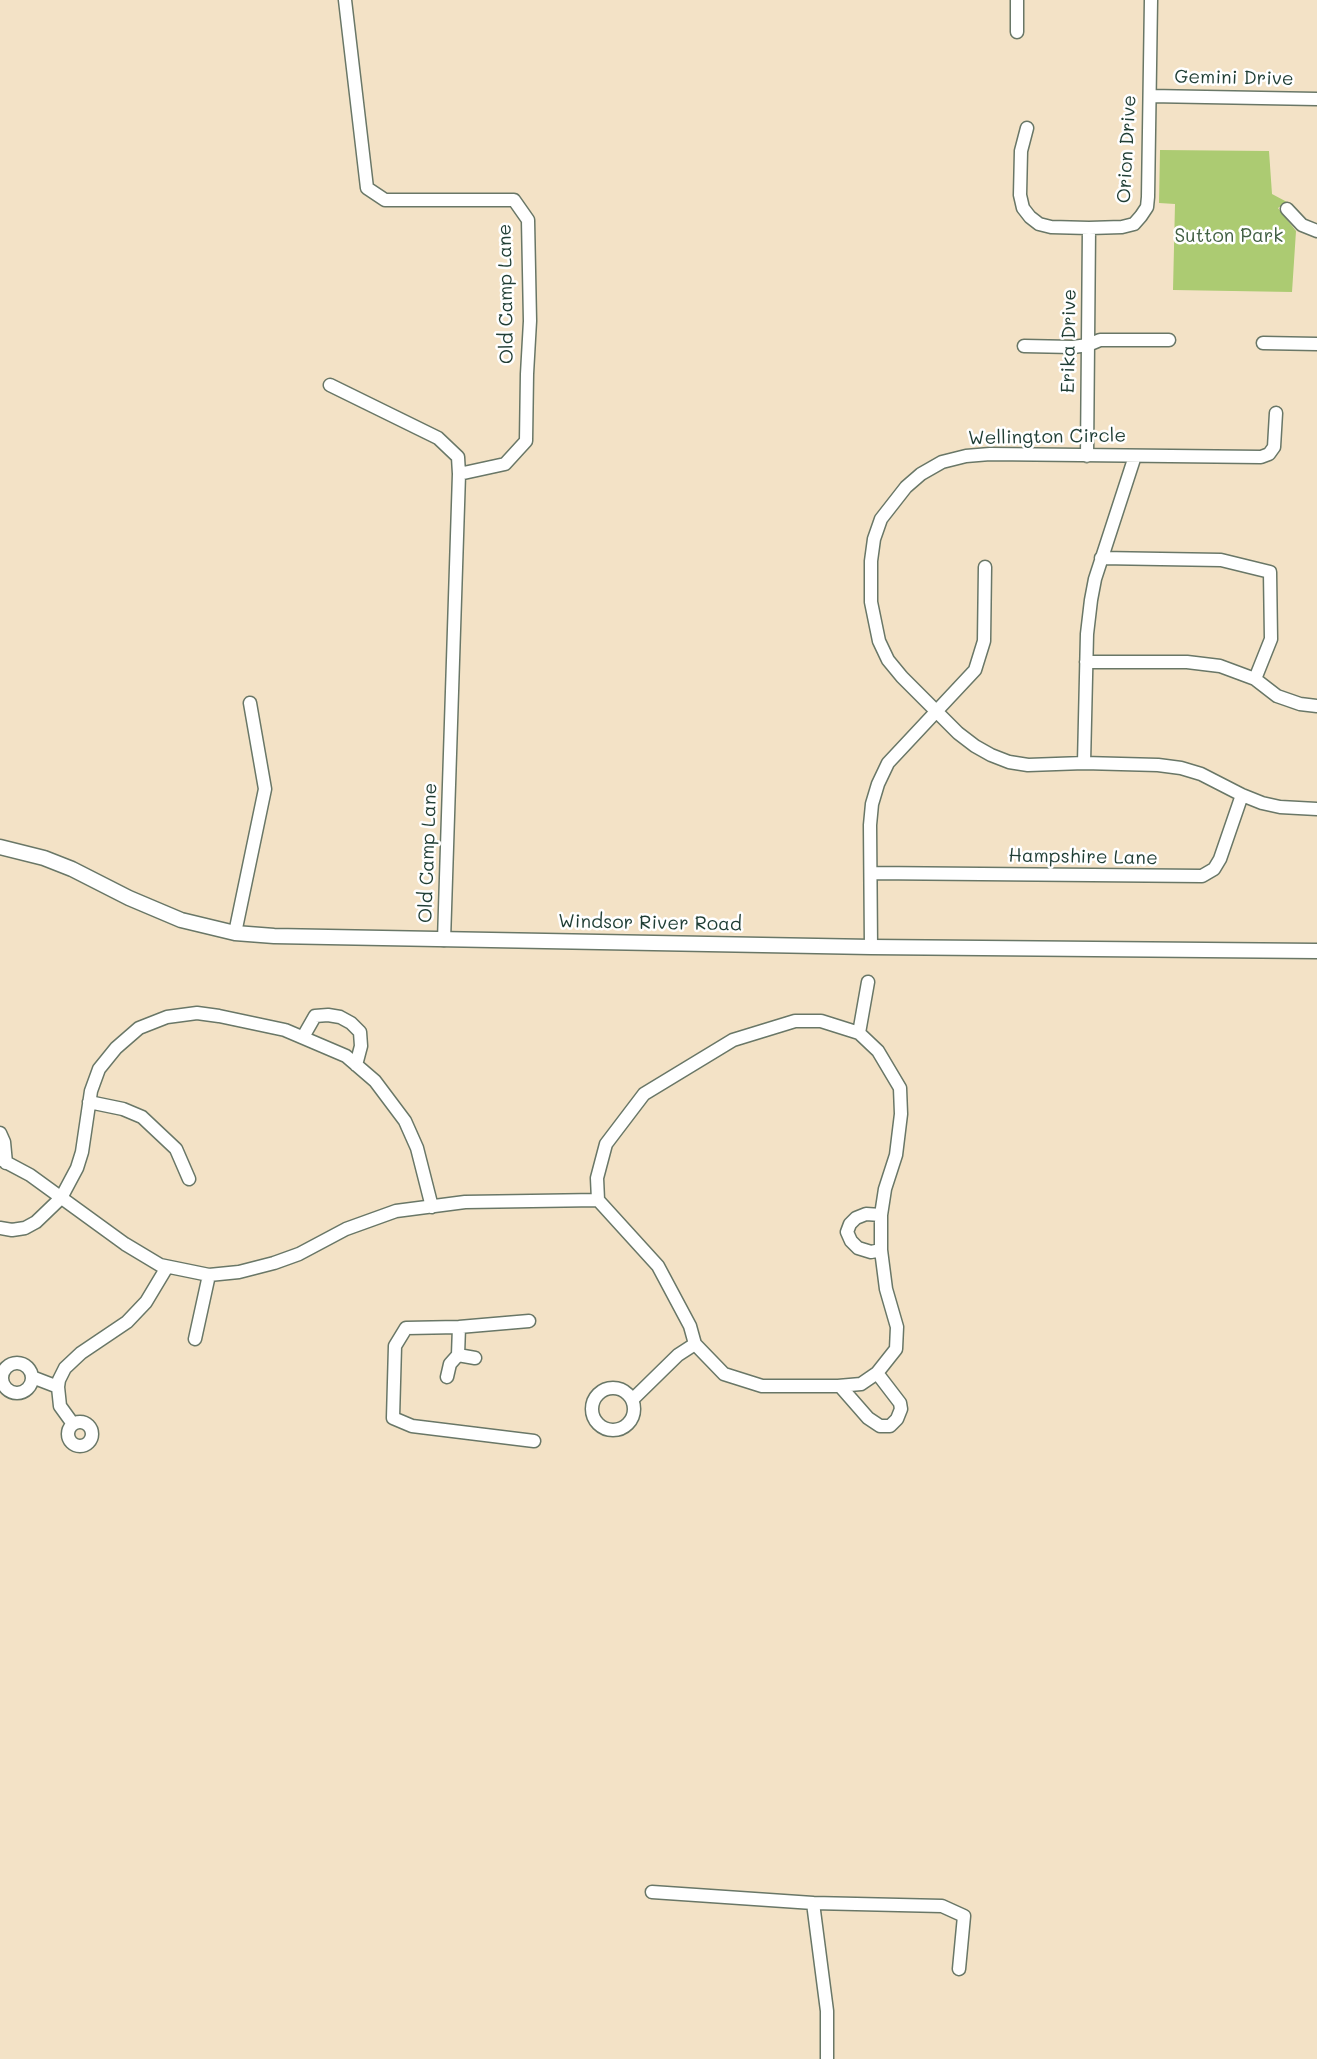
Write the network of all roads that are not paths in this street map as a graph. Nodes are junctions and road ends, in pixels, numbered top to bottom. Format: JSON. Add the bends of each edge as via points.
{"nodes":[{"id":1,"x":345,"y":0,"type":"edge"},
{"id":2,"x":1017,"y":0,"type":"edge"},
{"id":3,"x":1150,"y":0,"type":"edge"},
{"id":4,"x":1017,"y":32,"type":"dead end"},
{"id":5,"x":1150,"y":96,"type":"junction"},
{"id":6,"x":1317,"y":99,"type":"edge"},
{"id":7,"x":1027,"y":128,"type":"dead end"},
{"id":8,"x":1287,"y":209,"type":"dead end"},
{"id":9,"x":1089,"y":228,"type":"junction"},
{"id":10,"x":1317,"y":231,"type":"edge"},
{"id":11,"x":1169,"y":340,"type":"dead end"},
{"id":12,"x":1264,"y":343,"type":"dead end"},
{"id":13,"x":1317,"y":344,"type":"edge"},
{"id":14,"x":1024,"y":345,"type":"dead end"},
{"id":15,"x":1088,"y":345,"type":"junction"},
{"id":16,"x":330,"y":385,"type":"dead end"},
{"id":17,"x":1276,"y":413,"type":"dead end"},
{"id":18,"x":1087,"y":456,"type":"junction"},
{"id":19,"x":1135,"y":456,"type":"junction"},
{"id":20,"x":459,"y":474,"type":"junction"},
{"id":21,"x":1101,"y":558,"type":"junction"},
{"id":22,"x":985,"y":568,"type":"dead end"},
{"id":23,"x":1086,"y":662,"type":"junction"},
{"id":24,"x":1255,"y":679,"type":"junction"},
{"id":25,"x":250,"y":703,"type":"dead end"},
{"id":26,"x":1317,"y":706,"type":"edge"},
{"id":27,"x":937,"y":713,"type":"junction"},
{"id":28,"x":1084,"y":763,"type":"junction"},
{"id":29,"x":1242,"y":795,"type":"junction"},
{"id":30,"x":1317,"y":809,"type":"edge"},
{"id":31,"x":0,"y":847,"type":"edge"},
{"id":32,"x":871,"y":873,"type":"junction"},
{"id":33,"x":235,"y":933,"type":"junction"},
{"id":34,"x":444,"y":940,"type":"junction"},
{"id":35,"x":871,"y":947,"type":"junction"},
{"id":36,"x":1317,"y":951,"type":"edge"},
{"id":37,"x":868,"y":982,"type":"dead end"},
{"id":38,"x":859,"y":1032,"type":"junction"},
{"id":39,"x":303,"y":1037,"type":"junction"},
{"id":40,"x":356,"y":1065,"type":"junction"},
{"id":41,"x":89,"y":1102,"type":"junction"},
{"id":42,"x":0,"y":1133,"type":"edge"},
{"id":43,"x":3,"y":1161,"type":"edge"},
{"id":44,"x":189,"y":1179,"type":"dead end"},
{"id":45,"x":61,"y":1198,"type":"junction"},
{"id":46,"x":598,"y":1200,"type":"junction"},
{"id":47,"x":432,"y":1207,"type":"junction"},
{"id":48,"x":881,"y":1215,"type":"junction"},
{"id":49,"x":0,"y":1228,"type":"edge"},
{"id":50,"x":881,"y":1250,"type":"junction"},
{"id":51,"x":167,"y":1267,"type":"junction"},
{"id":52,"x":209,"y":1275,"type":"junction"},
{"id":53,"x":529,"y":1321,"type":"dead end"},
{"id":54,"x":459,"y":1327,"type":"junction"},
{"id":55,"x":195,"y":1339,"type":"dead end"},
{"id":56,"x":695,"y":1344,"type":"junction"},
{"id":57,"x":458,"y":1355,"type":"junction"},
{"id":58,"x":475,"y":1358,"type":"dead end"},
{"id":59,"x":877,"y":1373,"type":"junction"},
{"id":60,"x":32,"y":1377,"type":"dead end"},
{"id":61,"x":447,"y":1377,"type":"dead end"},
{"id":62,"x":840,"y":1386,"type":"junction"},
{"id":63,"x":58,"y":1387,"type":"junction"},
{"id":64,"x":632,"y":1400,"type":"dead end"},
{"id":65,"x":73,"y":1424,"type":"dead end"},
{"id":66,"x":534,"y":1441,"type":"dead end"},
{"id":67,"x":652,"y":1892,"type":"dead end"},
{"id":68,"x":813,"y":1903,"type":"junction"},
{"id":69,"x":959,"y":1969,"type":"dead end"},
{"id":70,"x":827,"y":2059,"type":"edge"}],
"edges":[{"from":1,"to":20,"type":"street","name":"Old Camp Lane","via":[[367,188],[385,200],[514,200],[528,220],[526,441],[505,464]]},
{"from":2,"to":4,"type":"street"},
{"from":3,"to":5,"type":"street","name":"Orion Drive"},
{"from":5,"to":6,"type":"street","name":"Gemini Drive"},
{"from":5,"to":9,"type":"street","name":"Orion Drive","via":[[1147,207],[1133,223]]},
{"from":7,"to":9,"type":"street","name":"Orion Drive","via":[[1021,151],[1023,208],[1039,223]]},
{"from":8,"to":10,"type":"street","via":[[1302,225]]},
{"from":9,"to":15,"type":"street","name":"Erika Drive"},
{"from":11,"to":15,"type":"street","via":[[1100,340]]},
{"from":12,"to":13,"type":"street"},
{"from":14,"to":15,"type":"street"},
{"from":15,"to":18,"type":"street","name":"Erika Drive"},
{"from":16,"to":20,"type":"street","name":"Old Camp Lane","via":[[438,438],[458,457]]},
{"from":17,"to":19,"type":"street","name":"Wellington Circle","via":[[1274,447],[1261,457]]},
{"from":18,"to":19,"type":"street","name":"Wellington Circle"},
{"from":18,"to":27,"type":"street","name":"Wellington Circle","via":[[990,454],[942,461],[906,487],[881,519],[871,561],[877,632],[888,660]]},
{"from":19,"to":21,"type":"street"},
{"from":20,"to":34,"type":"street","name":"Old Camp Lane"},
{"from":21,"to":23,"type":"street","via":[[1091,600]]},
{"from":21,"to":24,"type":"street","via":[[1221,560],[1270,572],[1271,639]]},
{"from":22,"to":27,"type":"street","via":[[984,641],[975,670]]},
{"from":23,"to":24,"type":"street","via":[[1203,663]]},
{"from":23,"to":28,"type":"street"},
{"from":24,"to":26,"type":"street","via":[[1277,696]]},
{"from":25,"to":33,"type":"street","via":[[265,789]]},
{"from":27,"to":28,"type":"street","name":"Wellington Circle","via":[[975,746],[1009,762]]},
{"from":27,"to":32,"type":"street","via":[[888,763],[878,784],[870,825]]},
{"from":28,"to":29,"type":"street","name":"Wellington Circle","via":[[1181,768]]},
{"from":29,"to":30,"type":"street","name":"Wellington Circle","via":[[1280,807]]},
{"from":29,"to":32,"type":"street","name":"Hampshire Lane","via":[[1220,859],[1202,876]]},
{"from":31,"to":33,"type":"main road","name":"Windsor River Road","via":[[72,869],[181,920]]},
{"from":32,"to":35,"type":"street"},
{"from":33,"to":34,"type":"main road","name":"Windsor River Road"},
{"from":34,"to":35,"type":"main road","name":"Windsor River Road"},
{"from":35,"to":36,"type":"main road","name":"Windsor River Road"},
{"from":37,"to":38,"type":"street"},
{"from":38,"to":46,"type":"street","via":[[821,1021],[795,1021],[733,1040],[644,1094],[606,1144],[597,1178]]},
{"from":38,"to":48,"type":"street","via":[[878,1052],[900,1088],[896,1156]]},
{"from":39,"to":40,"type":"street"},
{"from":39,"to":40,"type":"street","via":[[315,1016],[340,1017],[360,1032]]},
{"from":39,"to":41,"type":"street","via":[[219,1016],[167,1017],[139,1028],[116,1048],[99,1069]]},
{"from":40,"to":47,"type":"street","via":[[375,1081],[405,1121]]},
{"from":41,"to":44,"type":"street","via":[[142,1117],[176,1149]]},
{"from":41,"to":45,"type":"street","via":[[79,1160]]},
{"from":42,"to":43,"type":"street"},
{"from":43,"to":45,"type":"street"},
{"from":45,"to":49,"type":"street","via":[[25,1228]]},
{"from":45,"to":51,"type":"street","via":[[125,1244]]},
{"from":46,"to":47,"type":"street","via":[[465,1202]]},
{"from":46,"to":56,"type":"street","via":[[658,1266]]},
{"from":47,"to":52,"type":"street","via":[[396,1211],[274,1263]]},
{"from":48,"to":50,"type":"street"},
{"from":48,"to":50,"type":"street","via":[[856,1217],[847,1232],[858,1248]]},
{"from":50,"to":59,"type":"street","via":[[886,1289],[898,1327],[896,1349]]},
{"from":51,"to":52,"type":"street"},
{"from":51,"to":63,"type":"street","via":[[127,1322],[65,1368]]},
{"from":52,"to":55,"type":"street"},
{"from":53,"to":54,"type":"street"},
{"from":54,"to":57,"type":"street"},
{"from":54,"to":66,"type":"street","via":[[405,1328],[395,1346],[393,1418],[412,1426]]},
{"from":56,"to":62,"type":"street","via":[[724,1374],[762,1386]]},
{"from":56,"to":64,"type":"street"},
{"from":57,"to":58,"type":"street"},
{"from":57,"to":61,"type":"street"},
{"from":59,"to":62,"type":"street","via":[[861,1384]]},
{"from":59,"to":62,"type":"street","via":[[900,1403],[897,1419],[890,1426],[868,1418]]},
{"from":60,"to":63,"type":"street"},
{"from":63,"to":65,"type":"street","via":[[60,1406]]},
{"from":67,"to":68,"type":"street"},
{"from":68,"to":69,"type":"street","via":[[942,1906],[964,1916]]},
{"from":68,"to":70,"type":"street","via":[[827,2011]]}]}
